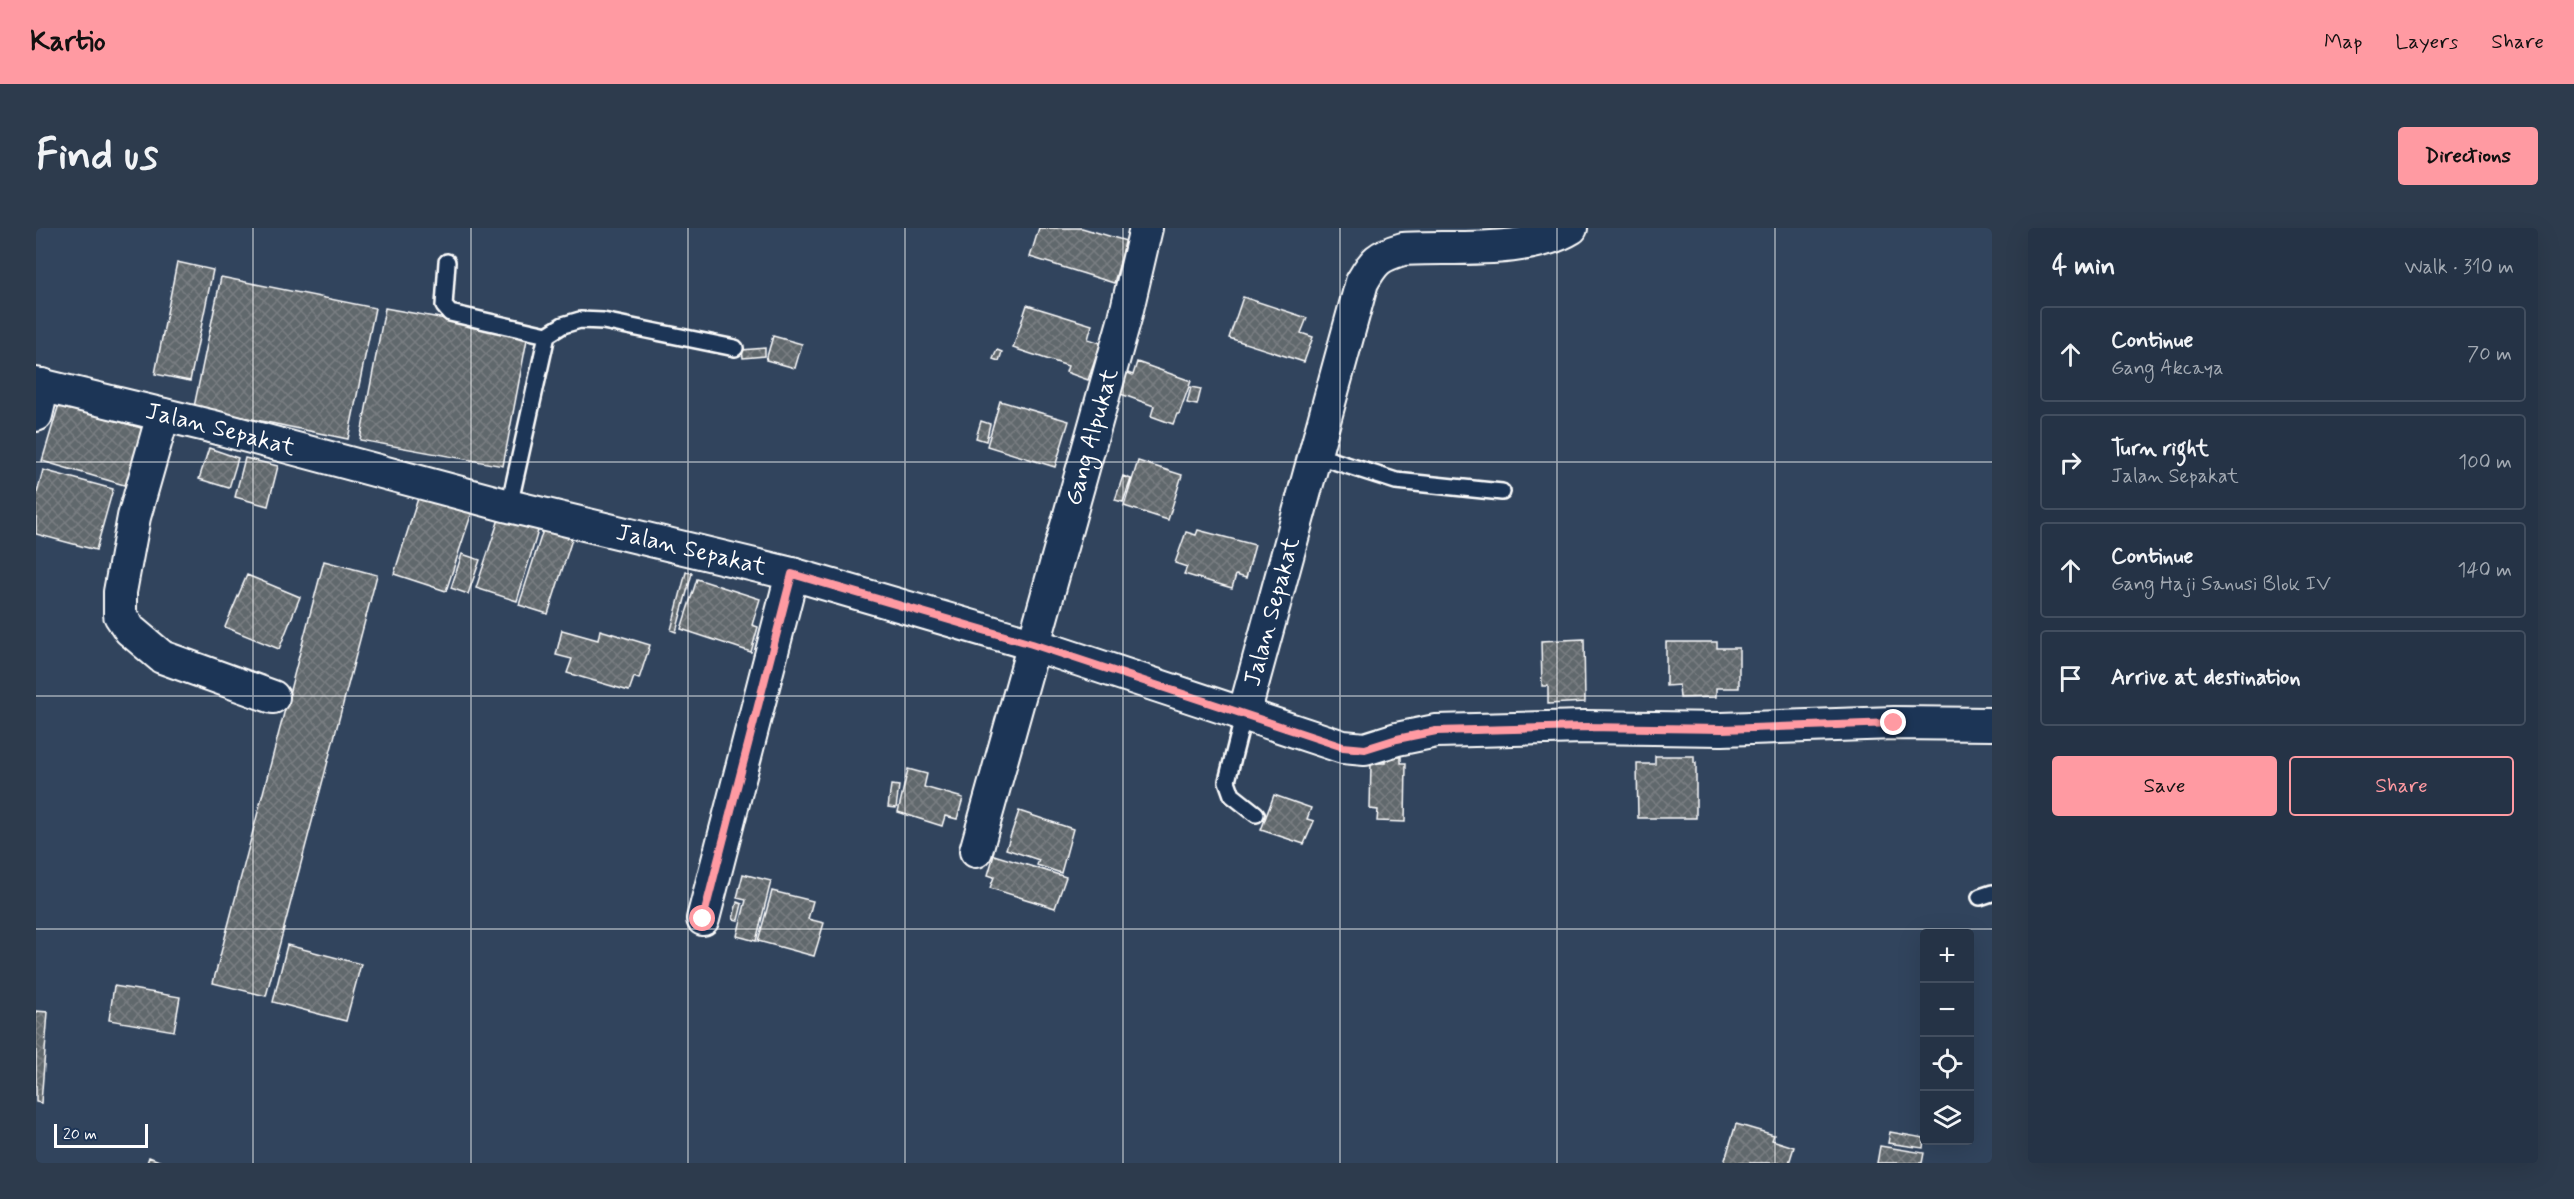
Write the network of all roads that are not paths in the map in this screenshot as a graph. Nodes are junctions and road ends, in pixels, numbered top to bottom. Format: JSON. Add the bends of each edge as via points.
{"nodes":[{"id":1,"x":1146,"y":228,"type":"edge"},
{"id":2,"x":1571,"y":228,"type":"edge"},
{"id":3,"x":447,"y":262,"type":"dead end"},
{"id":4,"x":547,"y":335,"type":"junction"},
{"id":5,"x":735,"y":348,"type":"dead end"},
{"id":6,"x":38,"y":395,"type":"edge"},
{"id":7,"x":163,"y":415,"type":"junction"},
{"id":8,"x":1315,"y":455,"type":"junction"},
{"id":9,"x":1502,"y":492,"type":"dead end"},
{"id":10,"x":509,"y":506,"type":"junction"},
{"id":11,"x":792,"y":574,"type":"junction"},
{"id":12,"x":1032,"y":644,"type":"junction"},
{"id":13,"x":273,"y":697,"type":"dead end"},
{"id":14,"x":1244,"y":714,"type":"junction"},
{"id":15,"x":1992,"y":724,"type":"edge"},
{"id":16,"x":1256,"y":814,"type":"dead end"},
{"id":17,"x":976,"y":851,"type":"dead end"},
{"id":18,"x":703,"y":919,"type":"dead end"}],
"edges":[{"from":1,"to":12,"type":"street","name":"Gang Alpukat","via":[[1125,318]]},
{"from":2,"to":8,"type":"street","name":"Jalan Sepakat","via":[[1560,235],[1518,245],[1402,249],[1374,261],[1362,282]]},
{"from":3,"to":4,"type":"lane","via":[[444,306],[450,313]]},
{"from":4,"to":5,"type":"lane","via":[[563,324],[603,321]]},
{"from":4,"to":10,"type":"lane"},
{"from":6,"to":7,"type":"street","name":"Jalan Sepakat"},
{"from":7,"to":10,"type":"street","name":"Jalan Sepakat"},
{"from":7,"to":13,"type":"street","via":[[134,517],[120,592],[120,615],[130,630],[162,657]]},
{"from":8,"to":9,"type":"lane","via":[[1396,481]]},
{"from":8,"to":14,"type":"street","name":"Jalan Sepakat"},
{"from":10,"to":11,"type":"street","name":"Jalan Sepakat"},
{"from":11,"to":12,"type":"street","name":"Jalan Sepakat"},
{"from":11,"to":18,"type":"street"},
{"from":12,"to":14,"type":"street","name":"Jalan Sepakat"},
{"from":12,"to":17,"type":"street","name":"Gang Alpukat"},
{"from":14,"to":15,"type":"street","via":[[1343,747],[1365,749],[1436,731]]},
{"from":14,"to":16,"type":"lane","via":[[1227,781],[1232,795]]}]}
